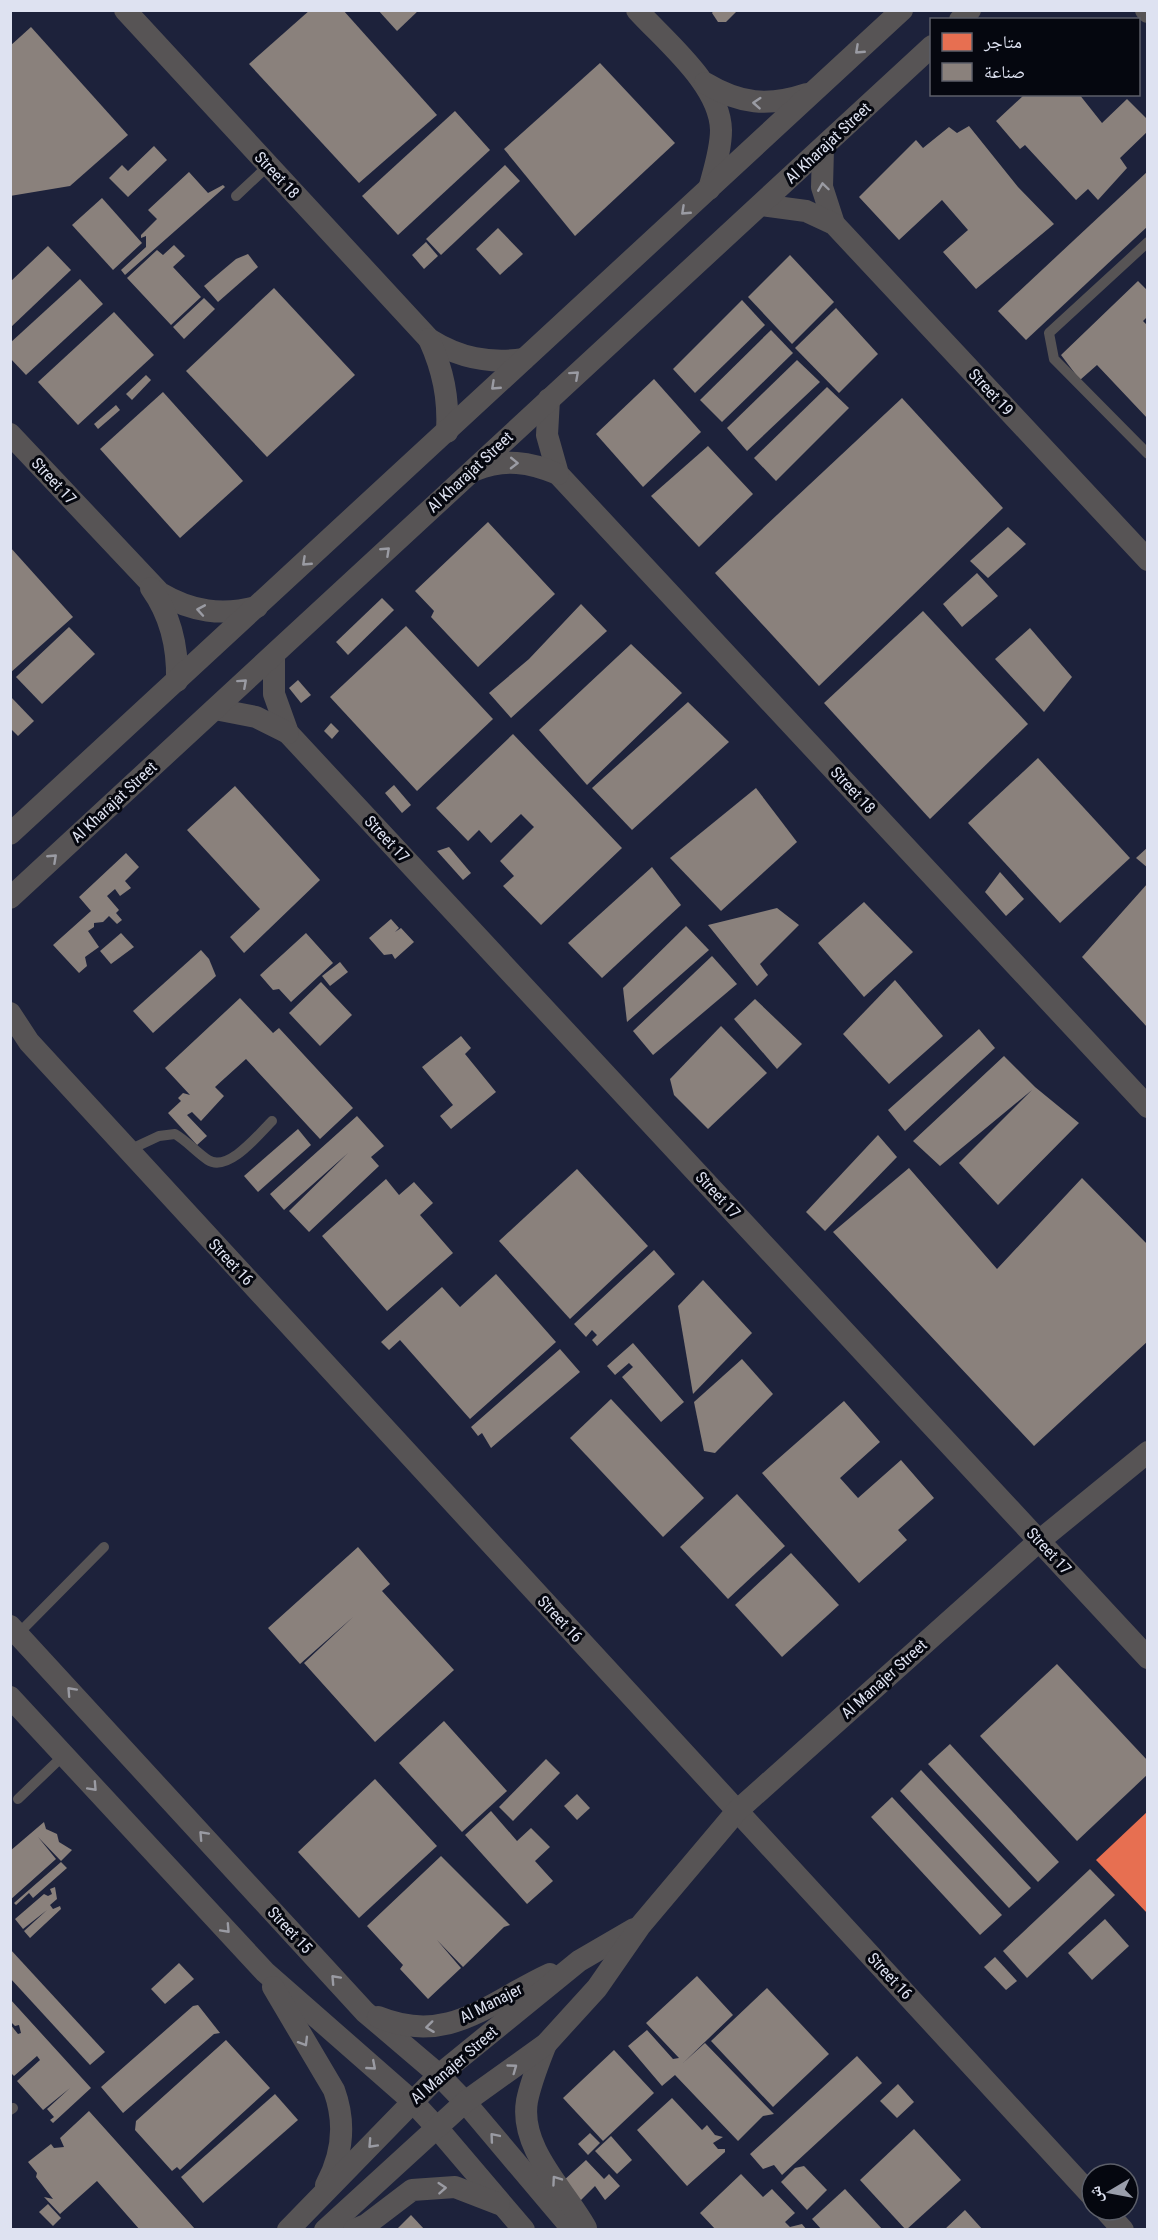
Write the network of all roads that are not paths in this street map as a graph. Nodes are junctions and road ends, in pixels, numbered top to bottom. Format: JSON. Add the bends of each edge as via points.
{"nodes":[{"id":1,"x":125,"y":10,"type":"edge"},
{"id":2,"x":637,"y":10,"type":"edge"},
{"id":3,"x":902,"y":10,"type":"edge"},
{"id":4,"x":930,"y":48,"type":"edge"},
{"id":5,"x":703,"y":82,"type":"junction"},
{"id":6,"x":814,"y":91,"type":"junction"},
{"id":7,"x":823,"y":148,"type":"junction"},
{"id":8,"x":268,"y":166,"type":"junction"},
{"id":9,"x":709,"y":189,"type":"junction"},
{"id":10,"x":236,"y":195,"type":"dead end"},
{"id":11,"x":761,"y":205,"type":"junction"},
{"id":12,"x":834,"y":224,"type":"junction"},
{"id":13,"x":1145,"y":248,"type":"edge"},
{"id":14,"x":429,"y":339,"type":"junction"},
{"id":15,"x":524,"y":359,"type":"junction"},
{"id":16,"x":549,"y":399,"type":"junction"},
{"id":17,"x":447,"y":432,"type":"junction"},
{"id":18,"x":10,"y":434,"type":"edge"},
{"id":19,"x":1148,"y":454,"type":"edge"},
{"id":20,"x":470,"y":472,"type":"junction"},
{"id":21,"x":558,"y":474,"type":"junction"},
{"id":22,"x":1148,"y":560,"type":"edge"},
{"id":23,"x":147,"y":582,"type":"junction"},
{"id":24,"x":259,"y":606,"type":"junction"},
{"id":25,"x":274,"y":655,"type":"junction"},
{"id":26,"x":177,"y":681,"type":"junction"},
{"id":27,"x":214,"y":709,"type":"junction"},
{"id":28,"x":288,"y":733,"type":"junction"},
{"id":29,"x":10,"y":834,"type":"edge"},
{"id":30,"x":10,"y":898,"type":"edge"},
{"id":31,"x":10,"y":1013,"type":"edge"},
{"id":32,"x":20,"y":1037,"type":"edge"},
{"id":33,"x":1148,"y":1107,"type":"edge"},
{"id":34,"x":272,"y":1122,"type":"dead end"},
{"id":35,"x":129,"y":1150,"type":"junction"},
{"id":36,"x":1148,"y":1452,"type":"edge"},
{"id":37,"x":1039,"y":1541,"type":"junction"},
{"id":38,"x":104,"y":1547,"type":"dead end"},
{"id":39,"x":14,"y":1630,"type":"edge"},
{"id":40,"x":1148,"y":1658,"type":"edge"},
{"id":41,"x":10,"y":1698,"type":"edge"},
{"id":42,"x":64,"y":1755,"type":"junction"},
{"id":43,"x":18,"y":1799,"type":"dead end"},
{"id":44,"x":737,"y":1811,"type":"junction"},
{"id":45,"x":640,"y":1926,"type":"junction"},
{"id":46,"x":579,"y":1961,"type":"junction"},
{"id":47,"x":266,"y":1972,"type":"junction"},
{"id":48,"x":365,"y":2012,"type":"junction"},
{"id":49,"x":546,"y":2044,"type":"junction"},
{"id":50,"x":439,"y":2075,"type":"junction"},
{"id":51,"x":412,"y":2101,"type":"junction"},
{"id":52,"x":465,"y":2102,"type":"junction"},
{"id":53,"x":438,"y":2128,"type":"junction"},
{"id":54,"x":1080,"y":2183,"type":"edge"},
{"id":55,"x":502,"y":2205,"type":"junction"},
{"id":56,"x":313,"y":2207,"type":"junction"},
{"id":57,"x":288,"y":2229,"type":"edge"},
{"id":58,"x":325,"y":2229,"type":"edge"},
{"id":59,"x":354,"y":2229,"type":"edge"},
{"id":60,"x":524,"y":2229,"type":"edge"},
{"id":61,"x":573,"y":2229,"type":"edge"},
{"id":62,"x":587,"y":2229,"type":"edge"}],
"edges":[{"from":1,"to":8,"type":"street","name":"Street 18"},
{"from":2,"to":5,"type":"street"},
{"from":3,"to":6,"type":"street","one_way":true},
{"from":4,"to":7,"type":"street","name":"Al Kharajat Street"},
{"from":6,"to":5,"type":"street","one_way":true,"via":[[777,103],[757,103],[727,96]]},
{"from":5,"to":9,"type":"street","via":[[715,103],[721,130]]},
{"from":6,"to":9,"type":"street"},
{"from":7,"to":11,"type":"street","name":"Al Kharajat Street"},
{"from":12,"to":7,"type":"street","name":"Street 19","one_way":true,"via":[[822,187]]},
{"from":8,"to":10,"type":"lane"},
{"from":8,"to":14,"type":"street","name":"Street 18"},
{"from":9,"to":15,"type":"street","one_way":true},
{"from":11,"to":12,"type":"street","name":"Street 19","via":[[806,211]]},
{"from":16,"to":11,"type":"street","name":"Al Kharajat Street","one_way":true},
{"from":12,"to":22,"type":"street","name":"Street 19"},
{"from":13,"to":19,"type":"lane","via":[[1049,333],[1054,359]]},
{"from":14,"to":15,"type":"street","name":"Street 18","via":[[474,359]]},
{"from":14,"to":17,"type":"street","name":"Street 18","via":[[447,394]]},
{"from":15,"to":17,"type":"street","one_way":true},
{"from":16,"to":20,"type":"street","name":"Al Kharajat Street"},
{"from":16,"to":21,"type":"street","name":"Street 18","via":[[547,435]]},
{"from":17,"to":24,"type":"street","one_way":true},
{"from":18,"to":23,"type":"street","name":"Street 17"},
{"from":20,"to":21,"type":"street","name":"Street 18","one_way":true,"via":[[515,462]]},
{"from":25,"to":20,"type":"street","name":"Al Kharajat Street","one_way":true},
{"from":21,"to":33,"type":"street","name":"Street 18"},
{"from":24,"to":23,"type":"street","name":"Street 17","one_way":true,"via":[[225,613],[191,608]]},
{"from":23,"to":26,"type":"street","name":"Street 17","via":[[171,628]]},
{"from":24,"to":26,"type":"street"},
{"from":27,"to":25,"type":"street","name":"Al Kharajat Street","one_way":true},
{"from":25,"to":28,"type":"street","name":"Street 17","via":[[274,694]]},
{"from":26,"to":29,"type":"street"},
{"from":27,"to":28,"type":"street","name":"Street 17","via":[[256,717]]},
{"from":30,"to":27,"type":"street","name":"Al Kharajat Street","one_way":true},
{"from":28,"to":37,"type":"street","name":"Street 17"},
{"from":31,"to":32,"type":"street","name":"Street 16"},
{"from":32,"to":35,"type":"street","name":"Street 16"},
{"from":34,"to":35,"type":"lane","via":[[238,1155],[224,1162],[210,1162],[175,1134],[159,1136]]},
{"from":35,"to":44,"type":"street","name":"Street 16"},
{"from":36,"to":37,"type":"street","name":"Al Manajer Street"},
{"from":37,"to":40,"type":"street","name":"Street 17"},
{"from":37,"to":44,"type":"street","name":"Al Manajer Street"},
{"from":38,"to":39,"type":"lane"},
{"from":48,"to":39,"type":"street","name":"Street 15","one_way":true},
{"from":41,"to":42,"type":"street"},
{"from":42,"to":43,"type":"lane"},
{"from":42,"to":47,"type":"street","one_way":true},
{"from":44,"to":45,"type":"street","name":"Al Manajer Street"},
{"from":44,"to":54,"type":"street","name":"Street 16"},
{"from":45,"to":46,"type":"street","name":"Al Manajer Street"},
{"from":45,"to":49,"type":"street","name":"Al Manajer Street","via":[[597,1988]]},
{"from":46,"to":48,"type":"street","name":"Al Manajer","one_way":true,"via":[[474,2014],[438,2026],[409,2027]]},
{"from":46,"to":50,"type":"street","name":"Al Manajer Street"},
{"from":47,"to":51,"type":"street","one_way":true},
{"from":47,"to":56,"type":"street","one_way":true,"via":[[339,2105],[343,2126],[340,2145],[329,2179]]},
{"from":48,"to":50,"type":"street","name":"Street 15"},
{"from":52,"to":49,"type":"street","name":"Al Manajer Street","one_way":true},
{"from":62,"to":49,"type":"street","one_way":true,"via":[[542,2161],[527,2123],[527,2103]]},
{"from":50,"to":51,"type":"street","name":"Al Manajer Street"},
{"from":50,"to":52,"type":"street","name":"Street 15"},
{"from":51,"to":53,"type":"street"},
{"from":51,"to":56,"type":"street","name":"Al Manajer Street","one_way":true},
{"from":52,"to":53,"type":"street","name":"Al Manajer Street"},
{"from":61,"to":52,"type":"street","name":"Street 15","one_way":true},
{"from":53,"to":55,"type":"street"},
{"from":53,"to":58,"type":"street","name":"Al Manajer Street"},
{"from":59,"to":55,"type":"street","one_way":true,"via":[[366,2225],[412,2190],[455,2187]]},
{"from":55,"to":60,"type":"street"},
{"from":56,"to":57,"type":"street","name":"Al Manajer Street"}]}
